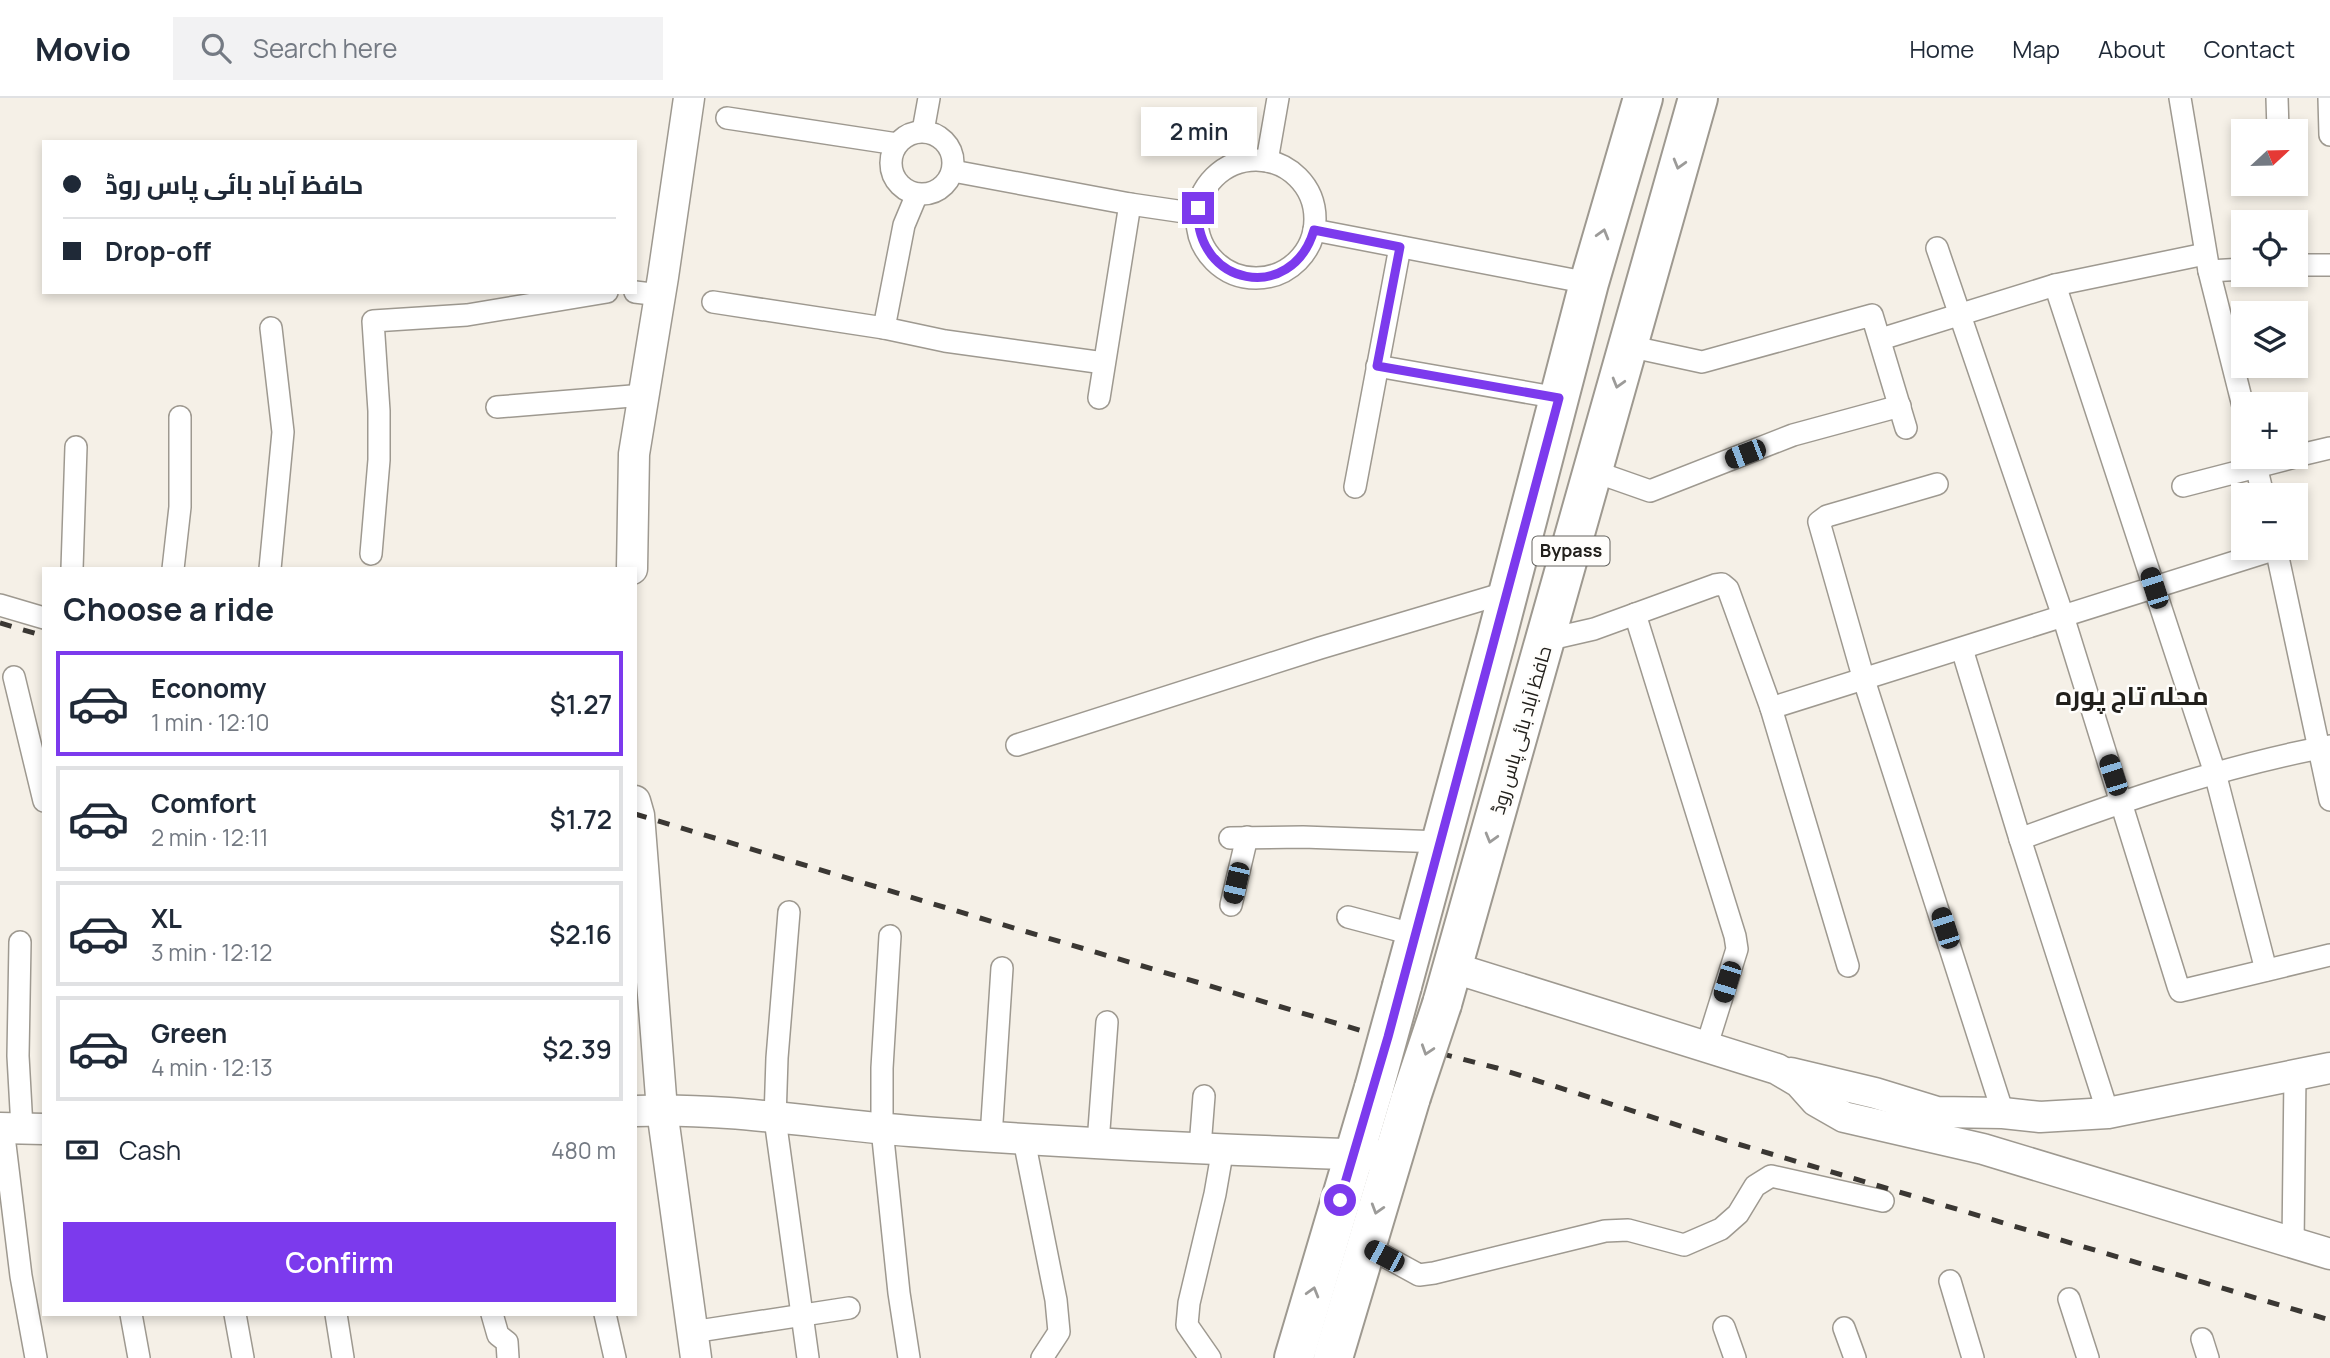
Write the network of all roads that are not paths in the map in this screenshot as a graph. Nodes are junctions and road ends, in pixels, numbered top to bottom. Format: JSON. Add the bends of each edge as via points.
{"nodes":[{"id":1,"x":689,"y":98,"type":"edge"},
{"id":2,"x":929,"y":98,"type":"edge"},
{"id":3,"x":1278,"y":98,"type":"edge"},
{"id":4,"x":1643,"y":98,"type":"edge"},
{"id":5,"x":1698,"y":98,"type":"edge"},
{"id":6,"x":2180,"y":98,"type":"edge"},
{"id":7,"x":2277,"y":98,"type":"edge"},
{"id":8,"x":2329,"y":98,"type":"edge"},
{"id":9,"x":727,"y":118,"type":"dead end"},
{"id":10,"x":2278,"y":119,"type":"edge"},
{"id":11,"x":923,"y":131,"type":"junction"},
{"id":12,"x":2330,"y":135,"type":"edge"},
{"id":13,"x":897,"y":144,"type":"junction"},
{"id":14,"x":1267,"y":161,"type":"junction"},
{"id":15,"x":953,"y":171,"type":"junction"},
{"id":16,"x":917,"y":194,"type":"junction"},
{"id":17,"x":1130,"y":204,"type":"junction"},
{"id":18,"x":1198,"y":214,"type":"junction"},
{"id":19,"x":1314,"y":230,"type":"junction"},
{"id":20,"x":1400,"y":247,"type":"junction"},
{"id":21,"x":1937,"y":248,"type":"dead end"},
{"id":22,"x":2207,"y":262,"type":"junction"},
{"id":23,"x":2308,"y":265,"type":"edge"},
{"id":24,"x":2330,"y":265,"type":"edge"},
{"id":25,"x":2231,"y":267,"type":"edge"},
{"id":26,"x":1589,"y":283,"type":"junction"},
{"id":27,"x":2055,"y":285,"type":"junction"},
{"id":28,"x":648,"y":293,"type":"edge"},
{"id":29,"x":595,"y":294,"type":"edge"},
{"id":30,"x":713,"y":302,"type":"dead end"},
{"id":31,"x":1960,"y":314,"type":"junction"},
{"id":32,"x":271,"y":328,"type":"dead end"},
{"id":33,"x":884,"y":328,"type":"junction"},
{"id":34,"x":1881,"y":339,"type":"junction"},
{"id":35,"x":1628,"y":346,"type":"junction"},
{"id":36,"x":1104,"y":363,"type":"junction"},
{"id":37,"x":1377,"y":366,"type":"junction"},
{"id":38,"x":2240,"y":392,"type":"edge"},
{"id":39,"x":644,"y":395,"type":"junction"},
{"id":40,"x":1098,"y":398,"type":"dead end"},
{"id":41,"x":1559,"y":398,"type":"junction"},
{"id":42,"x":497,"y":407,"type":"dead end"},
{"id":43,"x":1900,"y":407,"type":"junction"},
{"id":44,"x":180,"y":417,"type":"dead end"},
{"id":45,"x":1906,"y":428,"type":"dead end"},
{"id":46,"x":76,"y":447,"type":"dead end"},
{"id":47,"x":2330,"y":449,"type":"edge"},
{"id":48,"x":2308,"y":454,"type":"edge"},
{"id":49,"x":2232,"y":469,"type":"edge"},
{"id":50,"x":1593,"y":471,"type":"junction"},
{"id":51,"x":1937,"y":484,"type":"dead end"},
{"id":52,"x":1355,"y":486,"type":"dead end"},
{"id":53,"x":2183,"y":486,"type":"dead end"},
{"id":54,"x":371,"y":554,"type":"dead end"},
{"id":55,"x":2239,"y":560,"type":"edge"},
{"id":56,"x":2279,"y":560,"type":"edge"},
{"id":57,"x":72,"y":567,"type":"edge"},
{"id":58,"x":173,"y":567,"type":"edge"},
{"id":59,"x":270,"y":567,"type":"edge"},
{"id":60,"x":632,"y":567,"type":"edge"},
{"id":61,"x":2154,"y":588,"type":"junction"},
{"id":62,"x":1508,"y":592,"type":"junction"},
{"id":63,"x":0,"y":605,"type":"edge"},
{"id":64,"x":1634,"y":614,"type":"junction"},
{"id":65,"x":42,"y":617,"type":"edge"},
{"id":66,"x":2063,"y":617,"type":"junction"},
{"id":67,"x":1546,"y":640,"type":"junction"},
{"id":68,"x":1962,"y":649,"type":"junction"},
{"id":69,"x":13,"y":677,"type":"dead end"},
{"id":70,"x":1864,"y":680,"type":"junction"},
{"id":71,"x":1771,"y":708,"type":"junction"},
{"id":72,"x":1017,"y":745,"type":"dead end"},
{"id":73,"x":2324,"y":747,"type":"edge"},
{"id":74,"x":2215,"y":773,"type":"junction"},
{"id":75,"x":42,"y":793,"type":"edge"},
{"id":76,"x":2330,"y":800,"type":"edge"},
{"id":77,"x":2121,"y":802,"type":"junction"},
{"id":78,"x":637,"y":808,"type":"edge"},
{"id":79,"x":2020,"y":839,"type":"junction"},
{"id":80,"x":1441,"y":842,"type":"junction"},
{"id":81,"x":1231,"y":905,"type":"dead end"},
{"id":82,"x":789,"y":912,"type":"dead end"},
{"id":83,"x":1348,"y":917,"type":"dead end"},
{"id":84,"x":1416,"y":935,"type":"junction"},
{"id":85,"x":890,"y":936,"type":"dead end"},
{"id":86,"x":20,"y":942,"type":"dead end"},
{"id":87,"x":2330,"y":956,"type":"edge"},
{"id":88,"x":1848,"y":965,"type":"dead end"},
{"id":89,"x":1002,"y":968,"type":"dead end"},
{"id":90,"x":1454,"y":968,"type":"junction"},
{"id":91,"x":2266,"y":970,"type":"junction"},
{"id":92,"x":1107,"y":1022,"type":"dead end"},
{"id":93,"x":1706,"y":1048,"type":"junction"},
{"id":94,"x":2330,"y":1068,"type":"edge"},
{"id":95,"x":1777,"y":1069,"type":"junction"},
{"id":96,"x":2295,"y":1075,"type":"junction"},
{"id":97,"x":1205,"y":1096,"type":"dead end"},
{"id":98,"x":649,"y":1110,"type":"edge"},
{"id":99,"x":2003,"y":1113,"type":"junction"},
{"id":100,"x":2108,"y":1113,"type":"junction"},
{"id":101,"x":775,"y":1119,"type":"junction"},
{"id":102,"x":17,"y":1128,"type":"edge"},
{"id":103,"x":882,"y":1129,"type":"junction"},
{"id":104,"x":991,"y":1137,"type":"junction"},
{"id":105,"x":1024,"y":1140,"type":"junction"},
{"id":106,"x":1098,"y":1143,"type":"junction"},
{"id":107,"x":1212,"y":1147,"type":"junction"},
{"id":108,"x":1354,"y":1154,"type":"junction"},
{"id":109,"x":1394,"y":1155,"type":"junction"},
{"id":110,"x":1883,"y":1200,"type":"dead end"},
{"id":111,"x":2293,"y":1244,"type":"junction"},
{"id":112,"x":1366,"y":1246,"type":"junction"},
{"id":113,"x":2330,"y":1254,"type":"edge"},
{"id":114,"x":1950,"y":1281,"type":"dead end"},
{"id":115,"x":2069,"y":1299,"type":"dead end"},
{"id":116,"x":849,"y":1308,"type":"dead end"},
{"id":117,"x":802,"y":1315,"type":"junction"},
{"id":118,"x":131,"y":1316,"type":"edge"},
{"id":119,"x":235,"y":1316,"type":"edge"},
{"id":120,"x":336,"y":1316,"type":"edge"},
{"id":121,"x":493,"y":1316,"type":"edge"},
{"id":122,"x":605,"y":1316,"type":"edge"},
{"id":123,"x":1724,"y":1326,"type":"dead end"},
{"id":124,"x":1844,"y":1328,"type":"dead end"},
{"id":125,"x":694,"y":1345,"type":"edge"},
{"id":126,"x":36,"y":1358,"type":"edge"},
{"id":127,"x":139,"y":1358,"type":"edge"},
{"id":128,"x":243,"y":1358,"type":"edge"},
{"id":129,"x":343,"y":1358,"type":"edge"},
{"id":130,"x":508,"y":1358,"type":"edge"},
{"id":131,"x":615,"y":1358,"type":"edge"},
{"id":132,"x":808,"y":1358,"type":"edge"},
{"id":133,"x":909,"y":1358,"type":"edge"},
{"id":134,"x":1042,"y":1358,"type":"edge"},
{"id":135,"x":1210,"y":1358,"type":"edge"},
{"id":136,"x":1294,"y":1358,"type":"edge"},
{"id":137,"x":1333,"y":1358,"type":"edge"},
{"id":138,"x":1735,"y":1358,"type":"edge"},
{"id":139,"x":1854,"y":1358,"type":"edge"},
{"id":140,"x":1973,"y":1358,"type":"edge"},
{"id":141,"x":2088,"y":1358,"type":"edge"}],
"edges":[{"from":1,"to":28,"type":"street"},
{"from":2,"to":11,"type":"street"},
{"from":3,"to":14,"type":"street"},
{"from":26,"to":4,"type":"highway","number":"Bypass","one_way":true},
{"from":5,"to":35,"type":"highway","name":"حافظ آباد بائی پاس روڈ","number":"Bypass","one_way":true},
{"from":6,"to":22,"type":"street"},
{"from":7,"to":10,"type":"street"},
{"from":8,"to":12,"type":"street"},
{"from":9,"to":13,"type":"street"},
{"from":11,"to":13,"type":"street","via":[[913,132]]},
{"from":11,"to":15,"type":"street","via":[[948,144]]},
{"from":13,"to":16,"type":"street","via":[[892,153],[893,173],[904,189]]},
{"from":14,"to":18,"type":"street","via":[[1244,161],[1223,170],[1207,186]]},
{"from":14,"to":19,"type":"street","via":[[1288,170],[1305,186],[1314,207]]},
{"from":15,"to":16,"type":"street","via":[[942,188]]},
{"from":15,"to":17,"type":"street"},
{"from":16,"to":33,"type":"street","via":[[904,225]]},
{"from":17,"to":18,"type":"street"},
{"from":17,"to":36,"type":"street"},
{"from":18,"to":19,"type":"street","via":[[1198,231],[1207,252],[1224,268],[1245,277],[1268,277],[1289,268],[1305,252]]},
{"from":19,"to":20,"type":"street"},
{"from":20,"to":26,"type":"street"},
{"from":20,"to":37,"type":"street"},
{"from":21,"to":31,"type":"street"},
{"from":22,"to":25,"type":"street"},
{"from":22,"to":27,"type":"street"},
{"from":22,"to":38,"type":"street"},
{"from":23,"to":24,"type":"street"},
{"from":26,"to":41,"type":"highway","number":"Bypass"},
{"from":27,"to":31,"type":"street"},
{"from":27,"to":61,"type":"street"},
{"from":28,"to":39,"type":"street"},
{"from":29,"to":54,"type":"street","via":[[467,315],[373,321],[379,460]]},
{"from":30,"to":33,"type":"street"},
{"from":31,"to":34,"type":"street"},
{"from":31,"to":66,"type":"street"},
{"from":32,"to":59,"type":"street","via":[[283,432]]},
{"from":33,"to":36,"type":"street"},
{"from":34,"to":35,"type":"street","via":[[1872,315],[1702,362]]},
{"from":34,"to":43,"type":"street"},
{"from":35,"to":50,"type":"highway","name":"حافظ آباد بائی پاس روڈ","number":"Bypass","one_way":true},
{"from":36,"to":40,"type":"street"},
{"from":37,"to":41,"type":"street"},
{"from":37,"to":52,"type":"street"},
{"from":39,"to":42,"type":"street"},
{"from":39,"to":60,"type":"street","via":[[634,454]]},
{"from":41,"to":62,"type":"highway","number":"Bypass"},
{"from":43,"to":45,"type":"street"},
{"from":43,"to":50,"type":"street","via":[[1793,435],[1650,491]]},
{"from":44,"to":58,"type":"street","via":[[180,506]]},
{"from":46,"to":57,"type":"street"},
{"from":47,"to":48,"type":"street"},
{"from":49,"to":53,"type":"street"},
{"from":50,"to":67,"type":"highway","name":"حافظ آباد بائی پاس روڈ","number":"Bypass"},
{"from":51,"to":70,"type":"street","via":[[1826,516],[1819,522]]},
{"from":55,"to":61,"type":"street"},
{"from":56,"to":73,"type":"street"},
{"from":61,"to":66,"type":"street"},
{"from":61,"to":74,"type":"street"},
{"from":62,"to":72,"type":"street"},
{"from":62,"to":80,"type":"highway","number":"Bypass"},
{"from":63,"to":65,"type":"street"},
{"from":64,"to":67,"type":"street"},
{"from":64,"to":71,"type":"street","via":[[1722,584],[1728,589]]},
{"from":64,"to":93,"type":"street","via":[[1735,936],[1737,949]]},
{"from":66,"to":68,"type":"street"},
{"from":66,"to":77,"type":"street"},
{"from":67,"to":90,"type":"highway","name":"حافظ آباد بائی پاس روڈ","number":"Bypass","one_way":true},
{"from":68,"to":70,"type":"street"},
{"from":68,"to":79,"type":"street"},
{"from":69,"to":75,"type":"street"},
{"from":70,"to":71,"type":"street"},
{"from":70,"to":99,"type":"street"},
{"from":71,"to":88,"type":"street"},
{"from":73,"to":74,"type":"street"},
{"from":73,"to":76,"type":"street"},
{"from":74,"to":77,"type":"street"},
{"from":74,"to":91,"type":"street"},
{"from":77,"to":79,"type":"street"},
{"from":77,"to":91,"type":"street","via":[[2180,991]]},
{"from":78,"to":98,"type":"street"},
{"from":79,"to":100,"type":"street"},
{"from":80,"to":81,"type":"street","via":[[1238,838]]},
{"from":80,"to":84,"type":"highway","number":"Bypass"},
{"from":82,"to":101,"type":"street"},
{"from":83,"to":84,"type":"street"},
{"from":84,"to":108,"type":"highway","number":"Bypass","bridge":true},
{"from":85,"to":103,"type":"street"},
{"from":86,"to":102,"type":"street"},
{"from":87,"to":91,"type":"street"},
{"from":89,"to":104,"type":"street"},
{"from":90,"to":93,"type":"street"},
{"from":90,"to":109,"type":"highway","name":"حافظ آباد بائی پاس روڈ","number":"Bypass","one_way":true,"bridge":true},
{"from":92,"to":106,"type":"street"},
{"from":93,"to":95,"type":"street"},
{"from":94,"to":96,"type":"street"},
{"from":95,"to":99,"type":"street","via":[[1937,1112]]},
{"from":95,"to":111,"type":"street","via":[[1844,1117],[1983,1149]]},
{"from":96,"to":100,"type":"street"},
{"from":96,"to":111,"type":"street"},
{"from":97,"to":107,"type":"street"},
{"from":98,"to":101,"type":"street"},
{"from":98,"to":125,"type":"street"},
{"from":99,"to":100,"type":"street","via":[[2040,1117]]},
{"from":101,"to":103,"type":"street"},
{"from":101,"to":117,"type":"street"},
{"from":102,"to":126,"type":"street","via":[[21,1276]]},
{"from":103,"to":104,"type":"street"},
{"from":103,"to":133,"type":"street"},
{"from":104,"to":105,"type":"street"},
{"from":105,"to":106,"type":"street"},
{"from":105,"to":134,"type":"street","via":[[1059,1332]]},
{"from":106,"to":107,"type":"street"},
{"from":107,"to":108,"type":"street"},
{"from":107,"to":135,"type":"street","via":[[1215,1194],[1187,1325]]},
{"from":108,"to":109,"type":"street"},
{"from":136,"to":108,"type":"highway","number":"Bypass","one_way":true},
{"from":109,"to":112,"type":"highway","name":"حافظ آباد بائی پاس روڈ","number":"Bypass","one_way":true},
{"from":110,"to":112,"type":"street","via":[[1771,1176],[1755,1186],[1738,1214],[1721,1228],[1684,1245],[1628,1230],[1605,1231],[1419,1275]]},
{"from":111,"to":113,"type":"street"},
{"from":112,"to":137,"type":"highway","name":"حافظ آباد بائی پاس روڈ","number":"Bypass"},
{"from":114,"to":140,"type":"street"},
{"from":115,"to":141,"type":"street"},
{"from":116,"to":117,"type":"street"},
{"from":117,"to":125,"type":"street"},
{"from":117,"to":132,"type":"street"},
{"from":118,"to":127,"type":"street"},
{"from":119,"to":128,"type":"street"},
{"from":120,"to":129,"type":"street"},
{"from":121,"to":130,"type":"street","via":[[498,1335],[507,1342]]},
{"from":122,"to":131,"type":"street"},
{"from":123,"to":138,"type":"street"},
{"from":124,"to":139,"type":"street"}]}
